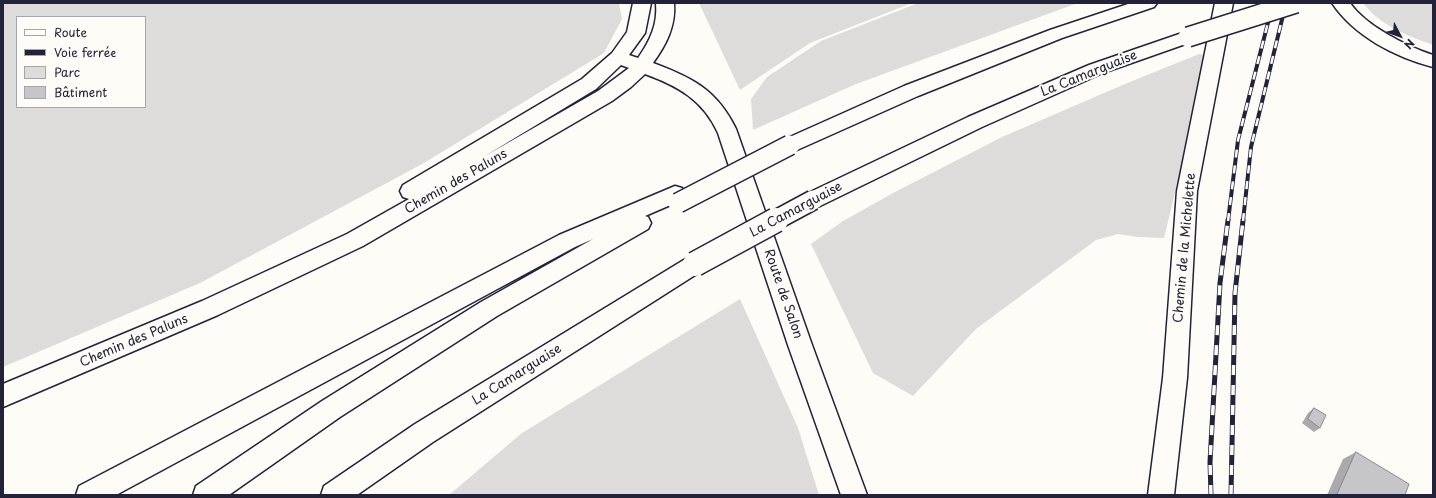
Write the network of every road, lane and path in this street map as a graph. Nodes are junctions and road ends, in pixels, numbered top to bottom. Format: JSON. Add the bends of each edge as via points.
{"nodes":[{"id":1,"x":642,"y":3,"type":"edge"},
{"id":2,"x":665,"y":3,"type":"edge"},
{"id":3,"x":1148,"y":3,"type":"edge"},
{"id":4,"x":1224,"y":3,"type":"edge"},
{"id":5,"x":1296,"y":3,"type":"edge"},
{"id":6,"x":1341,"y":3,"type":"edge"},
{"id":7,"x":618,"y":57,"type":"junction"},
{"id":8,"x":1433,"y":61,"type":"edge"},
{"id":9,"x":640,"y":66,"type":"junction"},
{"id":10,"x":548,"y":119,"type":"junction"},
{"id":11,"x":676,"y":198,"type":"junction"},
{"id":12,"x":3,"y":396,"type":"edge"},
{"id":13,"x":89,"y":495,"type":"edge"},
{"id":14,"x":206,"y":495,"type":"edge"},
{"id":15,"x":334,"y":495,"type":"edge"},
{"id":16,"x":854,"y":495,"type":"edge"},
{"id":17,"x":1161,"y":495,"type":"edge"}],
"edges":[{"from":1,"to":7,"type":"main road","via":[[636,33]]},
{"from":2,"to":9,"type":"main road","via":[[663,26],[656,45]]},
{"from":3,"to":11,"type":"main road","bridge":true,"via":[[1056,34],[918,88]]},
{"from":4,"to":17,"type":"main road","name":"Chemin de la Michelette","via":[[1187,191],[1175,378]]},
{"from":5,"to":15,"type":"main road","name":"La Camarguaise","bridge":true,"via":[[1096,69],[975,122],[813,200],[695,264],[424,433]]},
{"from":6,"to":8,"type":"main road","via":[[1355,20],[1386,42]]},
{"from":7,"to":9,"type":"main road","name":"Route de Salon"},
{"from":7,"to":10,"type":"main road","name":"Chemin des Paluns"},
{"from":9,"to":10,"type":"main road","name":"Chemin des Paluns","via":[[631,77],[605,96]]},
{"from":9,"to":16,"type":"main road","name":"Route de Salon","via":[[688,86],[709,101],[728,133]]},
{"from":10,"to":12,"type":"main road","name":"Chemin des Paluns","via":[[355,240],[210,308]]},
{"from":11,"to":13,"type":"main road","via":[[567,241]]},
{"from":11,"to":14,"type":"main road","via":[[489,309],[331,409]]}]}
